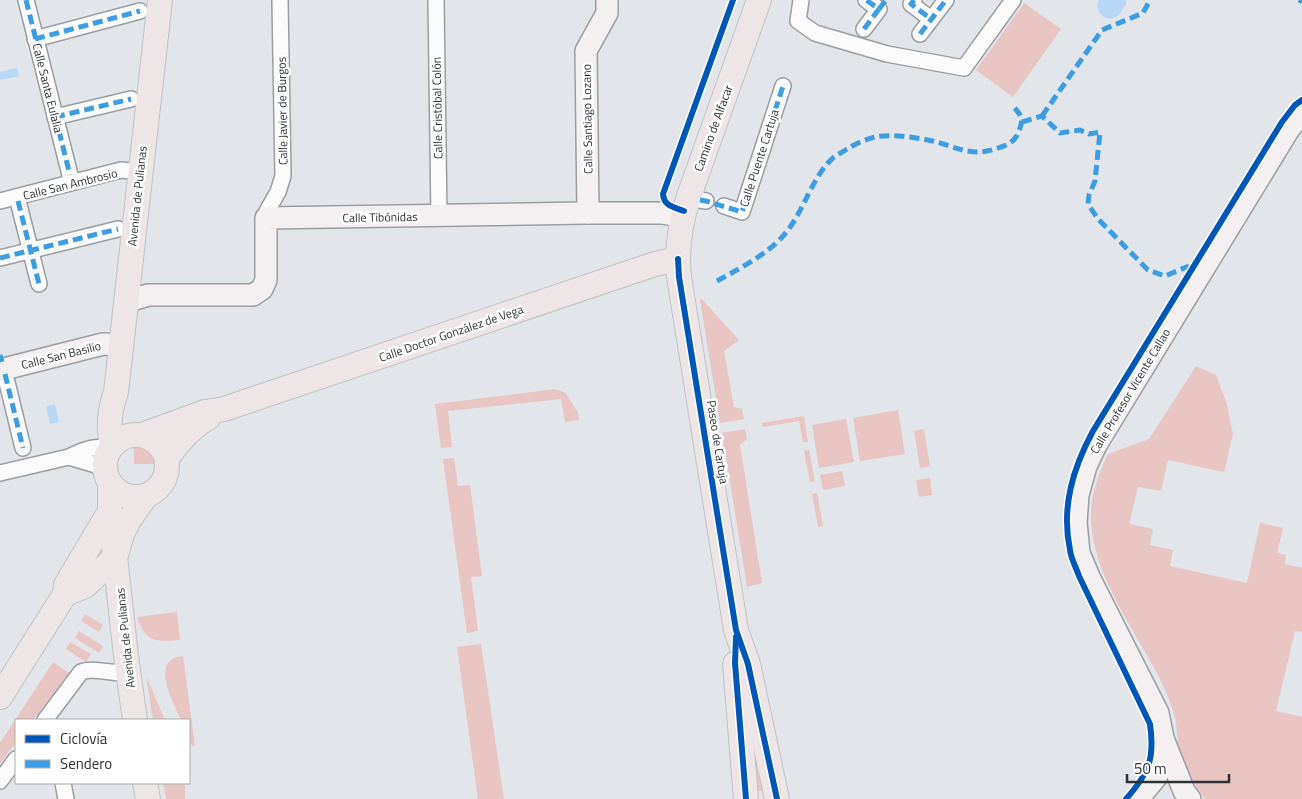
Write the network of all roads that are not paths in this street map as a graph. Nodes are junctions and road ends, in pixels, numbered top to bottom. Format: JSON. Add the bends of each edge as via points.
{"nodes":[{"id":1,"x":26,"y":0,"type":"edge"},
{"id":2,"x":280,"y":0,"type":"edge"},
{"id":3,"x":436,"y":0,"type":"edge"},
{"id":4,"x":607,"y":0,"type":"edge"},
{"id":5,"x":759,"y":0,"type":"edge"},
{"id":6,"x":801,"y":0,"type":"edge"},
{"id":7,"x":866,"y":0,"type":"edge"},
{"id":8,"x":914,"y":0,"type":"edge"},
{"id":9,"x":946,"y":0,"type":"edge"},
{"id":10,"x":1013,"y":0,"type":"edge"},
{"id":11,"x":882,"y":4,"type":"edge"},
{"id":12,"x":150,"y":5,"type":"edge"},
{"id":13,"x":931,"y":19,"type":"junction"},
{"id":14,"x":864,"y":29,"type":"dead end"},
{"id":15,"x":920,"y":34,"type":"dead end"},
{"id":16,"x":35,"y":38,"type":"junction"},
{"id":17,"x":783,"y":86,"type":"dead end"},
{"id":18,"x":131,"y":99,"type":"dead end"},
{"id":19,"x":1302,"y":113,"type":"edge"},
{"id":20,"x":55,"y":117,"type":"junction"},
{"id":21,"x":140,"y":172,"type":"junction"},
{"id":22,"x":70,"y":175,"type":"dead end"},
{"id":23,"x":0,"y":201,"type":"edge"},
{"id":24,"x":18,"y":201,"type":"dead end"},
{"id":25,"x":724,"y":206,"type":"dead end"},
{"id":26,"x":588,"y":213,"type":"junction"},
{"id":27,"x":439,"y":216,"type":"junction"},
{"id":28,"x":682,"y":216,"type":"junction"},
{"id":29,"x":266,"y":218,"type":"junction"},
{"id":30,"x":118,"y":230,"type":"dead end"},
{"id":31,"x":31,"y":251,"type":"junction"},
{"id":32,"x":0,"y":258,"type":"edge"},
{"id":33,"x":678,"y":258,"type":"junction"},
{"id":34,"x":39,"y":284,"type":"dead end"},
{"id":35,"x":134,"y":293,"type":"junction"},
{"id":36,"x":121,"y":345,"type":"junction"},
{"id":37,"x":2,"y":365,"type":"edge"},
{"id":38,"x":116,"y":392,"type":"junction"},
{"id":39,"x":224,"y":408,"type":"junction"},
{"id":40,"x":139,"y":435,"type":"junction"},
{"id":41,"x":112,"y":447,"type":"junction"},
{"id":42,"x":23,"y":448,"type":"dead end"},
{"id":43,"x":69,"y":457,"type":"junction"},
{"id":44,"x":167,"y":458,"type":"junction"},
{"id":45,"x":0,"y":473,"type":"edge"},
{"id":46,"x":108,"y":478,"type":"junction"},
{"id":47,"x":146,"y":496,"type":"junction"},
{"id":48,"x":110,"y":511,"type":"junction"},
{"id":49,"x":116,"y":555,"type":"junction"},
{"id":50,"x":75,"y":590,"type":"junction"},
{"id":51,"x":120,"y":596,"type":"junction"},
{"id":52,"x":736,"y":630,"type":"junction"},
{"id":53,"x":128,"y":673,"type":"junction"},
{"id":54,"x":0,"y":697,"type":"edge"},
{"id":55,"x":46,"y":719,"type":"edge"},
{"id":56,"x":135,"y":719,"type":"edge"},
{"id":57,"x":1163,"y":738,"type":"junction"},
{"id":58,"x":15,"y":760,"type":"edge"},
{"id":59,"x":0,"y":781,"type":"edge"},
{"id":60,"x":63,"y":784,"type":"edge"},
{"id":61,"x":145,"y":784,"type":"edge"},
{"id":62,"x":1142,"y":795,"type":"edge"},
{"id":63,"x":1187,"y":795,"type":"edge"},
{"id":64,"x":66,"y":799,"type":"edge"},
{"id":65,"x":148,"y":799,"type":"edge"},
{"id":66,"x":746,"y":799,"type":"edge"},
{"id":67,"x":778,"y":799,"type":"edge"}],
"edges":[{"from":1,"to":16,"type":"street","name":"Calle Santa Eulalia"},
{"from":2,"to":29,"type":"street","name":"Calle Javier de Burgos","via":[[283,176]]},
{"from":3,"to":27,"type":"street","name":"Calle Cristóbal Colón"},
{"from":4,"to":26,"type":"street","name":"Calle Santiago Lozano","via":[[607,13],[586,51]]},
{"from":5,"to":28,"type":"main road","name":"Camino de Alfacar"},
{"from":6,"to":10,"type":"street","via":[[798,21],[815,33],[887,54],[964,68]]},
{"from":7,"to":11,"type":"street"},
{"from":8,"to":13,"type":"street","via":[[911,4]]},
{"from":9,"to":13,"type":"street"},
{"from":11,"to":14,"type":"street"},
{"from":12,"to":16,"type":"street"},
{"from":12,"to":21,"type":"main road","name":"Avenida de Pulianas"},
{"from":13,"to":15,"type":"street"},
{"from":16,"to":20,"type":"street","name":"Calle Santa Eulalia"},
{"from":17,"to":25,"type":"street","name":"Calle Puente Cartuja","via":[[742,212]]},
{"from":18,"to":20,"type":"street"},
{"from":19,"to":57,"type":"street","name":"Calle Profesor Vicente Callao","via":[[1289,129],[1096,445],[1078,495],[1079,553],[1158,713]]},
{"from":20,"to":22,"type":"street","name":"Calle Santa Eulalia"},
{"from":21,"to":23,"type":"street","name":"Calle San Ambrosio","via":[[121,170]]},
{"from":21,"to":35,"type":"main road","name":"Avenida de Pulianas"},
{"from":24,"to":31,"type":"street"},
{"from":26,"to":27,"type":"street","name":"Calle Tibónidas"},
{"from":26,"to":28,"type":"street","name":"Calle Tibónidas"},
{"from":27,"to":29,"type":"street","name":"Calle Tibónidas"},
{"from":28,"to":33,"type":"main road","name":"Camino de Alfacar"},
{"from":29,"to":35,"type":"street","via":[[266,280],[262,289],[253,295]]},
{"from":30,"to":31,"type":"street"},
{"from":31,"to":32,"type":"street"},
{"from":31,"to":34,"type":"street"},
{"from":33,"to":39,"type":"main road","name":"Calle Doctor González de Vega"},
{"from":33,"to":52,"type":"main road","name":"Paseo de Cartuja"},
{"from":35,"to":36,"type":"main road","name":"Avenida de Pulianas"},
{"from":36,"to":37,"type":"street","name":"Calle San Basilio","via":[[103,344]]},
{"from":36,"to":38,"type":"main road","name":"Avenida de Pulianas"},
{"from":37,"to":42,"type":"street"},
{"from":38,"to":40,"type":"main road","name":"Avenida de Pulianas","via":[[123,412]]},
{"from":38,"to":41,"type":"main road","name":"Avenida de Pulianas","via":[[111,404],[109,434]]},
{"from":39,"to":40,"type":"main road","name":"Calle Doctor González de Vega"},
{"from":39,"to":44,"type":"main road","name":"Calle Doctor González de Vega","via":[[181,438]]},
{"from":40,"to":41,"type":"main road","via":[[121,439]]},
{"from":40,"to":44,"type":"main road","via":[[153,440]]},
{"from":41,"to":43,"type":"street","via":[[99,446]]},
{"from":41,"to":46,"type":"main road","via":[[105,463]]},
{"from":43,"to":45,"type":"street"},
{"from":43,"to":46,"type":"street","via":[[96,465]]},
{"from":44,"to":47,"type":"main road","via":[[168,467],[162,484]]},
{"from":46,"to":47,"type":"main road","via":[[120,493],[130,497]]},
{"from":46,"to":48,"type":"main road","name":"Avenida de Pulianas"},
{"from":47,"to":49,"type":"main road","name":"Avenida de Pulianas","via":[[129,520]]},
{"from":48,"to":49,"type":"main road","name":"Avenida de Pulianas"},
{"from":48,"to":50,"type":"main road","via":[[66,585]]},
{"from":49,"to":50,"type":"main road"},
{"from":49,"to":51,"type":"main road","name":"Avenida de Pulianas"},
{"from":50,"to":51,"type":"main road","via":[[103,587]]},
{"from":50,"to":54,"type":"main road"},
{"from":51,"to":53,"type":"main road","name":"Avenida de Pulianas"},
{"from":52,"to":66,"type":"main road","name":"Paseo de Cartuja","via":[[735,663]]},
{"from":52,"to":67,"type":"main road","name":"Paseo de Cartuja","via":[[748,664]]},
{"from":53,"to":55,"type":"street","via":[[81,672]]},
{"from":53,"to":56,"type":"main road","name":"Avenida de Pulianas"},
{"from":57,"to":62,"type":"street","name":"Calle Profesor Vicente Callao","via":[[1157,776]]},
{"from":57,"to":63,"type":"street"},
{"from":58,"to":59,"type":"street"},
{"from":60,"to":64,"type":"street"},
{"from":61,"to":65,"type":"main road"},
{"from":62,"to":63,"type":"street","via":[[1160,786],[1174,786]]}]}
